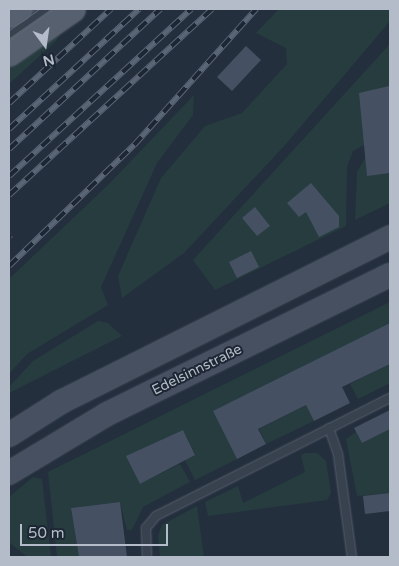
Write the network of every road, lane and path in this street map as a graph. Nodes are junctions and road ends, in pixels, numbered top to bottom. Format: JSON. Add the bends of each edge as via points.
{"nodes":[{"id":1,"x":19,"y":9,"type":"edge"},
{"id":2,"x":45,"y":9,"type":"edge"},
{"id":3,"x":72,"y":9,"type":"edge"},
{"id":4,"x":9,"y":15,"type":"edge"},
{"id":5,"x":9,"y":34,"type":"edge"},
{"id":6,"x":9,"y":53,"type":"edge"},
{"id":7,"x":390,"y":237,"type":"edge"},
{"id":8,"x":390,"y":275,"type":"edge"},
{"id":9,"x":390,"y":398,"type":"edge"},
{"id":10,"x":329,"y":428,"type":"junction"},
{"id":11,"x":9,"y":435,"type":"edge"},
{"id":12,"x":9,"y":473,"type":"edge"},
{"id":13,"x":147,"y":557,"type":"edge"},
{"id":14,"x":352,"y":557,"type":"edge"}],
"edges":[{"from":1,"to":4,"type":"main road"},
{"from":2,"to":5,"type":"lane"},
{"from":3,"to":6,"type":"main road"},
{"from":7,"to":11,"type":"main road","via":[[61,402]]},
{"from":8,"to":12,"type":"main road","name":"Edelsinnstraße","via":[[107,414]]},
{"from":9,"to":10,"type":"lane"},
{"from":10,"to":13,"type":"lane","via":[[156,516],[146,528]]},
{"from":10,"to":14,"type":"lane","via":[[338,454]]}]}
